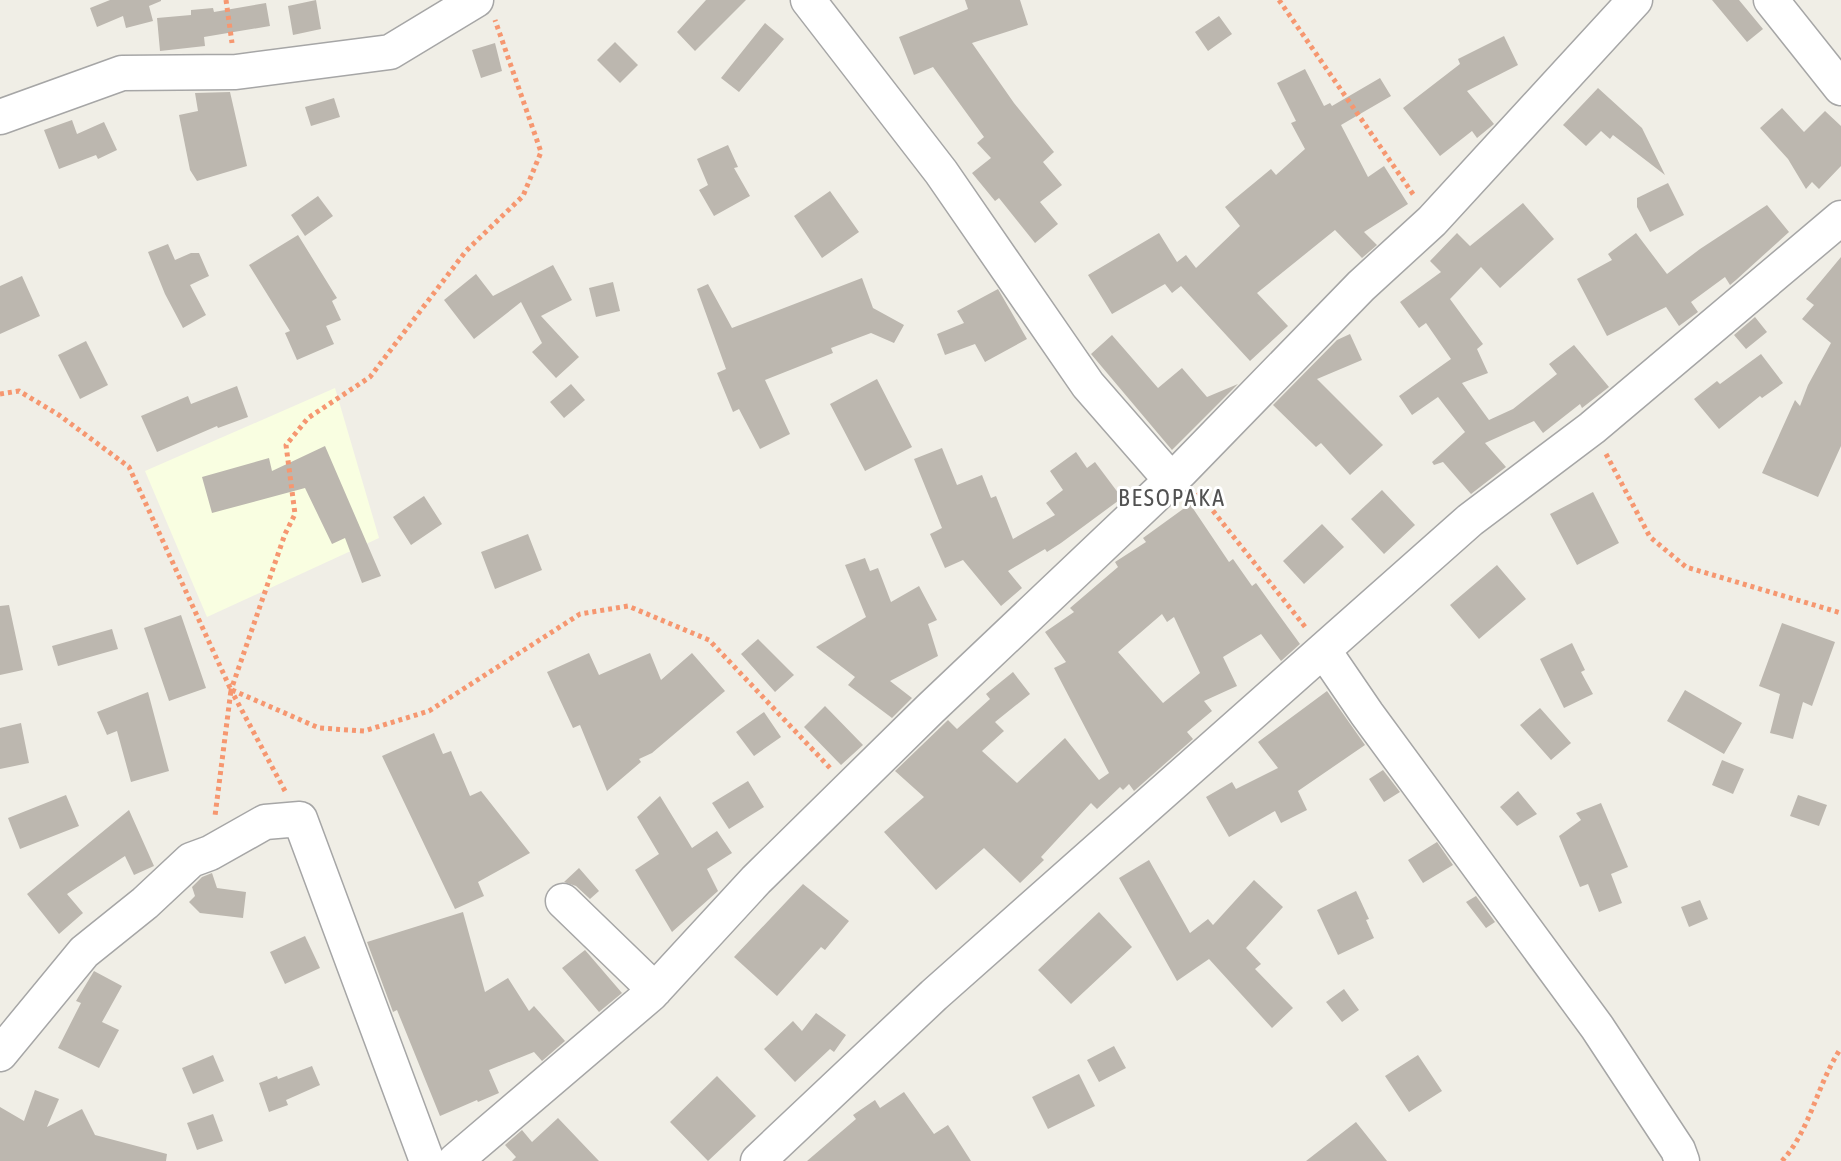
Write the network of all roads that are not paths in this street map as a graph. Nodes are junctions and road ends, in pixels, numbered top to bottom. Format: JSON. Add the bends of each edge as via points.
{"nodes":[{"id":1,"x":808,"y":0,"type":"edge"},
{"id":2,"x":1635,"y":0,"type":"edge"},
{"id":3,"x":1771,"y":0,"type":"edge"},
{"id":4,"x":485,"y":7,"type":"edge"},
{"id":5,"x":1841,"y":88,"type":"edge"},
{"id":6,"x":0,"y":117,"type":"edge"},
{"id":7,"x":1841,"y":218,"type":"edge"},
{"id":8,"x":1176,"y":476,"type":"junction"},
{"id":9,"x":1324,"y":651,"type":"junction"},
{"id":10,"x":563,"y":901,"type":"dead end"},
{"id":11,"x":655,"y":990,"type":"junction"},
{"id":12,"x":0,"y":1054,"type":"edge"},
{"id":13,"x":427,"y":1161,"type":"edge"},
{"id":14,"x":455,"y":1161,"type":"edge"},
{"id":15,"x":758,"y":1161,"type":"edge"},
{"id":16,"x":1682,"y":1161,"type":"edge"}],
"edges":[{"from":1,"to":8,"type":"street","via":[[941,172],[1088,385]]},
{"from":2,"to":8,"type":"street","via":[[1432,221],[1361,286]]},
{"from":3,"to":5,"type":"street"},
{"from":4,"to":6,"type":"street","via":[[390,52],[236,72],[122,73]]},
{"from":7,"to":9,"type":"street","via":[[1592,428],[1470,520]]},
{"from":8,"to":11,"type":"street","via":[[849,788]]},
{"from":9,"to":15,"type":"street","via":[[934,995]]},
{"from":9,"to":16,"type":"street","via":[[1597,1027]]},
{"from":10,"to":11,"type":"street"},
{"from":11,"to":14,"type":"street"},
{"from":12,"to":13,"type":"street","via":[[84,952],[191,860],[265,822],[300,819]]}]}
